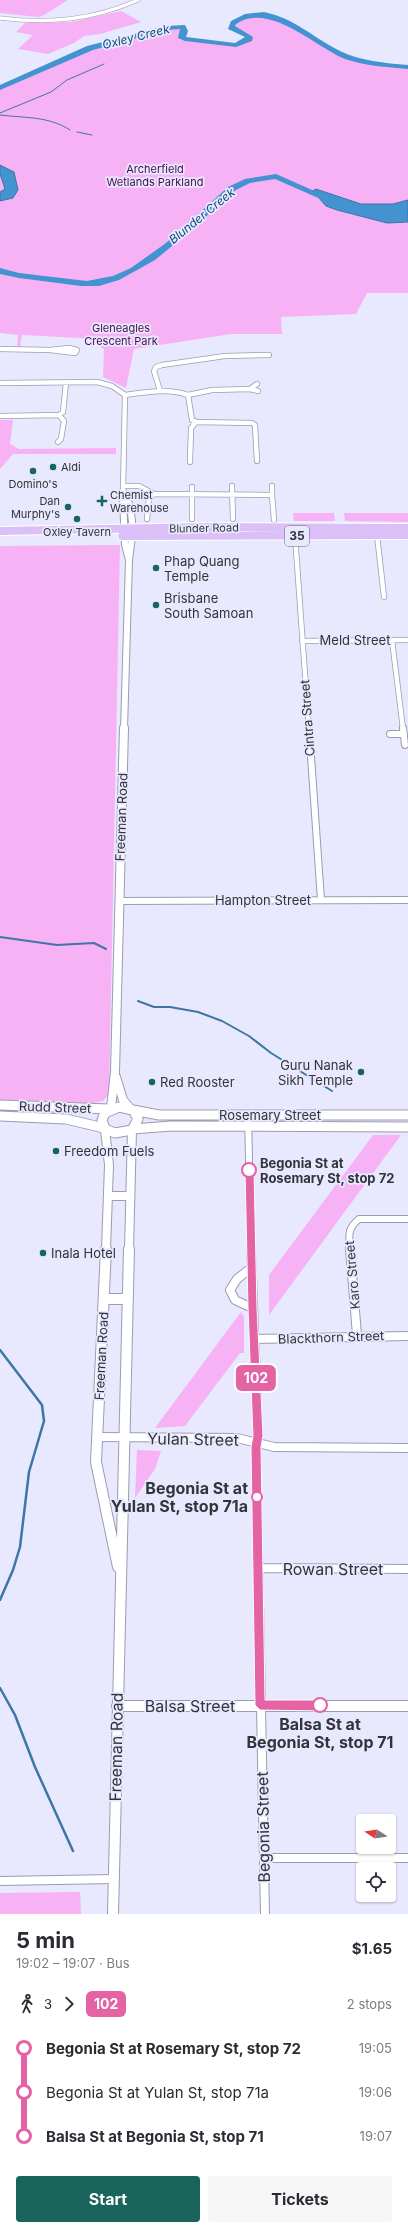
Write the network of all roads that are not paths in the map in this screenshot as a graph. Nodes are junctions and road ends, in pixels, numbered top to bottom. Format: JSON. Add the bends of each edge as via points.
{"nodes":[{"id":1,"x":138,"y":0,"type":"edge"},
{"id":2,"x":0,"y":18,"type":"edge"},
{"id":3,"x":0,"y":349,"type":"edge"},
{"id":4,"x":48,"y":350,"type":"junction"},
{"id":5,"x":269,"y":355,"type":"dead end"},
{"id":6,"x":66,"y":382,"type":"junction"},
{"id":7,"x":0,"y":383,"type":"edge"},
{"id":8,"x":257,"y":384,"type":"dead end"},
{"id":9,"x":250,"y":389,"type":"junction"},
{"id":10,"x":160,"y":391,"type":"junction"},
{"id":11,"x":258,"y":392,"type":"dead end"},
{"id":12,"x":125,"y":395,"type":"junction"},
{"id":13,"x":188,"y":396,"type":"junction"},
{"id":14,"x":59,"y":415,"type":"junction"},
{"id":15,"x":0,"y":416,"type":"edge"},
{"id":16,"x":196,"y":422,"type":"junction"},
{"id":17,"x":58,"y":442,"type":"dead end"},
{"id":18,"x":257,"y":461,"type":"dead end"},
{"id":19,"x":190,"y":462,"type":"dead end"},
{"id":20,"x":232,"y":486,"type":"dead end"},
{"id":21,"x":272,"y":486,"type":"dead end"},
{"id":22,"x":192,"y":487,"type":"dead end"},
{"id":23,"x":123,"y":488,"type":"junction"},
{"id":24,"x":154,"y":494,"type":"junction"},
{"id":25,"x":192,"y":495,"type":"junction"},
{"id":26,"x":232,"y":495,"type":"junction"},
{"id":27,"x":272,"y":495,"type":"junction"},
{"id":28,"x":147,"y":519,"type":"dead end"},
{"id":29,"x":192,"y":519,"type":"dead end"},
{"id":30,"x":233,"y":519,"type":"dead end"},
{"id":31,"x":274,"y":520,"type":"dead end"},
{"id":32,"x":408,"y":528,"type":"edge"},
{"id":33,"x":0,"y":531,"type":"edge"},
{"id":34,"x":129,"y":532,"type":"junction"},
{"id":35,"x":377,"y":535,"type":"junction"},
{"id":36,"x":0,"y":536,"type":"edge"},
{"id":37,"x":295,"y":536,"type":"junction"},
{"id":38,"x":408,"y":536,"type":"edge"},
{"id":39,"x":384,"y":598,"type":"dead end"},
{"id":40,"x":302,"y":640,"type":"junction"},
{"id":41,"x":392,"y":640,"type":"junction"},
{"id":42,"x":408,"y":640,"type":"edge"},
{"id":43,"x":390,"y":734,"type":"dead end"},
{"id":44,"x":404,"y":734,"type":"junction"},
{"id":45,"x":405,"y":745,"type":"dead end"},
{"id":46,"x":321,"y":900,"type":"junction"},
{"id":47,"x":408,"y":900,"type":"edge"},
{"id":48,"x":119,"y":901,"type":"junction"},
{"id":49,"x":115,"y":1074,"type":"junction"},
{"id":50,"x":0,"y":1105,"type":"edge"},
{"id":51,"x":110,"y":1108,"type":"junction"},
{"id":52,"x":131,"y":1109,"type":"junction"},
{"id":53,"x":248,"y":1115,"type":"junction"},
{"id":54,"x":392,"y":1115,"type":"junction"},
{"id":55,"x":408,"y":1115,"type":"edge"},
{"id":56,"x":0,"y":1116,"type":"edge"},
{"id":57,"x":249,"y":1127,"type":"junction"},
{"id":58,"x":393,"y":1127,"type":"junction"},
{"id":59,"x":408,"y":1127,"type":"edge"},
{"id":60,"x":105,"y":1129,"type":"junction"},
{"id":61,"x":133,"y":1130,"type":"junction"},
{"id":62,"x":109,"y":1196,"type":"junction"},
{"id":63,"x":130,"y":1196,"type":"junction"},
{"id":64,"x":408,"y":1219,"type":"edge"},
{"id":65,"x":251,"y":1268,"type":"junction"},
{"id":66,"x":104,"y":1299,"type":"junction"},
{"id":67,"x":128,"y":1299,"type":"junction"},
{"id":68,"x":252,"y":1308,"type":"junction"},
{"id":69,"x":357,"y":1335,"type":"junction"},
{"id":70,"x":408,"y":1336,"type":"edge"},
{"id":71,"x":255,"y":1339,"type":"junction"},
{"id":72,"x":97,"y":1437,"type":"junction"},
{"id":73,"x":125,"y":1438,"type":"junction"},
{"id":74,"x":257,"y":1442,"type":"junction"},
{"id":75,"x":408,"y":1448,"type":"edge"},
{"id":76,"x":258,"y":1568,"type":"junction"},
{"id":77,"x":408,"y":1569,"type":"edge"},
{"id":78,"x":120,"y":1579,"type":"junction"},
{"id":79,"x":260,"y":1705,"type":"junction"},
{"id":80,"x":116,"y":1706,"type":"junction"},
{"id":81,"x":408,"y":1706,"type":"edge"},
{"id":82,"x":264,"y":1858,"type":"junction"},
{"id":83,"x":408,"y":1858,"type":"edge"},
{"id":84,"x":114,"y":1879,"type":"junction"},
{"id":85,"x":0,"y":1881,"type":"edge"},
{"id":86,"x":113,"y":1914,"type":"edge"},
{"id":87,"x":265,"y":1914,"type":"edge"}],
"edges":[{"from":1,"to":2,"type":"street","via":[[109,13],[76,20],[39,22]]},
{"from":3,"to":4,"type":"street"},
{"from":4,"to":4,"type":"street","via":[[69,348],[77,350],[69,354]]},
{"from":5,"to":10,"type":"street","via":[[225,356],[162,365],[154,371]]},
{"from":6,"to":7,"type":"street"},
{"from":6,"to":12,"type":"street","via":[[97,382],[112,386]]},
{"from":6,"to":14,"type":"street","via":[[63,412]]},
{"from":8,"to":9,"type":"street"},
{"from":9,"to":11,"type":"street"},
{"from":9,"to":13,"type":"street","via":[[212,390]]},
{"from":10,"to":12,"type":"street"},
{"from":10,"to":13,"type":"street","via":[[177,392]]},
{"from":12,"to":23,"type":"street"},
{"from":13,"to":16,"type":"street","via":[[192,420]]},
{"from":14,"to":15,"type":"street"},
{"from":14,"to":17,"type":"street","via":[[64,421],[62,439]]},
{"from":16,"to":18,"type":"street","via":[[247,422],[255,425]]},
{"from":16,"to":19,"type":"street","via":[[191,428]]},
{"from":20,"to":26,"type":"street"},
{"from":21,"to":27,"type":"street"},
{"from":22,"to":25,"type":"street"},
{"from":23,"to":24,"type":"street","via":[[139,486]]},
{"from":23,"to":34,"type":"street","name":"Freeman Road","via":[[133,511]]},
{"from":24,"to":25,"type":"street"},
{"from":24,"to":28,"type":"street","via":[[148,497]]},
{"from":25,"to":26,"type":"street"},
{"from":25,"to":29,"type":"street"},
{"from":26,"to":27,"type":"street"},
{"from":26,"to":30,"type":"street"},
{"from":27,"to":31,"type":"street"},
{"from":32,"to":34,"type":"main road","name":"Blunder Road","number":"35","via":[[206,527]]},
{"from":33,"to":34,"type":"main road","name":"Blunder Road","number":"35"},
{"from":34,"to":36,"type":"main road","name":"Blunder Road","number":"35"},
{"from":34,"to":37,"type":"main road","name":"Blunder Road","number":"35"},
{"from":34,"to":48,"type":"street","name":"Freeman Road","via":[[126,554],[129,560]]},
{"from":35,"to":37,"type":"main road","name":"Blunder Road","number":"35"},
{"from":35,"to":38,"type":"main road","name":"Blunder Road","number":"35"},
{"from":35,"to":39,"type":"street"},
{"from":37,"to":40,"type":"street","name":"Cintra Street"},
{"from":40,"to":41,"type":"street","name":"Meld Street"},
{"from":40,"to":46,"type":"street","name":"Cintra Street"},
{"from":41,"to":42,"type":"street","name":"Meld Street"},
{"from":41,"to":44,"type":"street"},
{"from":43,"to":44,"type":"street"},
{"from":44,"to":45,"type":"street"},
{"from":46,"to":47,"type":"street","name":"Hampton Street"},
{"from":46,"to":48,"type":"street","name":"Hampton Street"},
{"from":48,"to":49,"type":"street","name":"Freeman Road"},
{"from":49,"to":51,"type":"street","name":"Freeman Road"},
{"from":49,"to":52,"type":"street","name":"Freeman Road","via":[[123,1100]]},
{"from":50,"to":51,"type":"main road","name":"Rudd Street"},
{"from":51,"to":52,"type":"main road","via":[[118,1106]]},
{"from":51,"to":60,"type":"main road","via":[[102,1118]]},
{"from":52,"to":53,"type":"main road","name":"Rosemary Street","via":[[151,1115]]},
{"from":52,"to":61,"type":"main road","via":[[138,1119]]},
{"from":53,"to":54,"type":"main road","name":"Rosemary Street"},
{"from":53,"to":57,"type":"street","name":"Begonia Street"},
{"from":54,"to":55,"type":"main road","name":"Rosemary Street"},
{"from":54,"to":58,"type":"main road"},
{"from":56,"to":60,"type":"main road","name":"Rudd Street","via":[[66,1120]]},
{"from":57,"to":58,"type":"main road","name":"Rosemary Street"},
{"from":57,"to":61,"type":"main road","name":"Rosemary Street","via":[[171,1126]]},
{"from":57,"to":65,"type":"street","name":"Begonia Street"},
{"from":58,"to":59,"type":"main road","name":"Rosemary Street"},
{"from":60,"to":61,"type":"main road","via":[[119,1135]]},
{"from":60,"to":62,"type":"street","name":"Freeman Road","via":[[110,1165]]},
{"from":61,"to":63,"type":"street","name":"Freeman Road"},
{"from":62,"to":63,"type":"street"},
{"from":62,"to":66,"type":"street","name":"Freeman Road"},
{"from":63,"to":67,"type":"street","name":"Freeman Road"},
{"from":64,"to":69,"type":"street","name":"Karo Street","via":[[359,1219],[352,1226],[349,1234]]},
{"from":65,"to":68,"type":"street","name":"Begonia Street"},
{"from":65,"to":68,"type":"street","via":[[238,1275],[230,1288],[232,1297],[241,1305]]},
{"from":66,"to":67,"type":"street"},
{"from":66,"to":72,"type":"street","name":"Freeman Road"},
{"from":67,"to":73,"type":"street","name":"Freeman Road"},
{"from":68,"to":71,"type":"street","name":"Begonia Street"},
{"from":69,"to":70,"type":"street","name":"Blackthorn Street"},
{"from":69,"to":71,"type":"street","name":"Blackthorn Street"},
{"from":71,"to":74,"type":"street","name":"Begonia Street"},
{"from":72,"to":73,"type":"street","name":"Yulan Street"},
{"from":72,"to":78,"type":"street","name":"Freeman Road","via":[[96,1462]]},
{"from":73,"to":74,"type":"street","name":"Yulan Street","via":[[237,1438]]},
{"from":73,"to":78,"type":"street","name":"Freeman Road"},
{"from":74,"to":75,"type":"street","name":"Yulan Street","via":[[274,1446]]},
{"from":74,"to":76,"type":"street","name":"Begonia Street"},
{"from":76,"to":77,"type":"street","name":"Rowan Street"},
{"from":76,"to":79,"type":"street","name":"Begonia Street"},
{"from":78,"to":80,"type":"street","name":"Freeman Road"},
{"from":79,"to":80,"type":"street","name":"Balsa Street"},
{"from":79,"to":81,"type":"street","name":"Balsa Street"},
{"from":79,"to":82,"type":"street","name":"Begonia Street"},
{"from":80,"to":84,"type":"street","name":"Freeman Road"},
{"from":82,"to":83,"type":"street"},
{"from":82,"to":87,"type":"street","name":"Begonia Street"},
{"from":84,"to":85,"type":"street"},
{"from":84,"to":86,"type":"street","name":"Freeman Road"}]}
